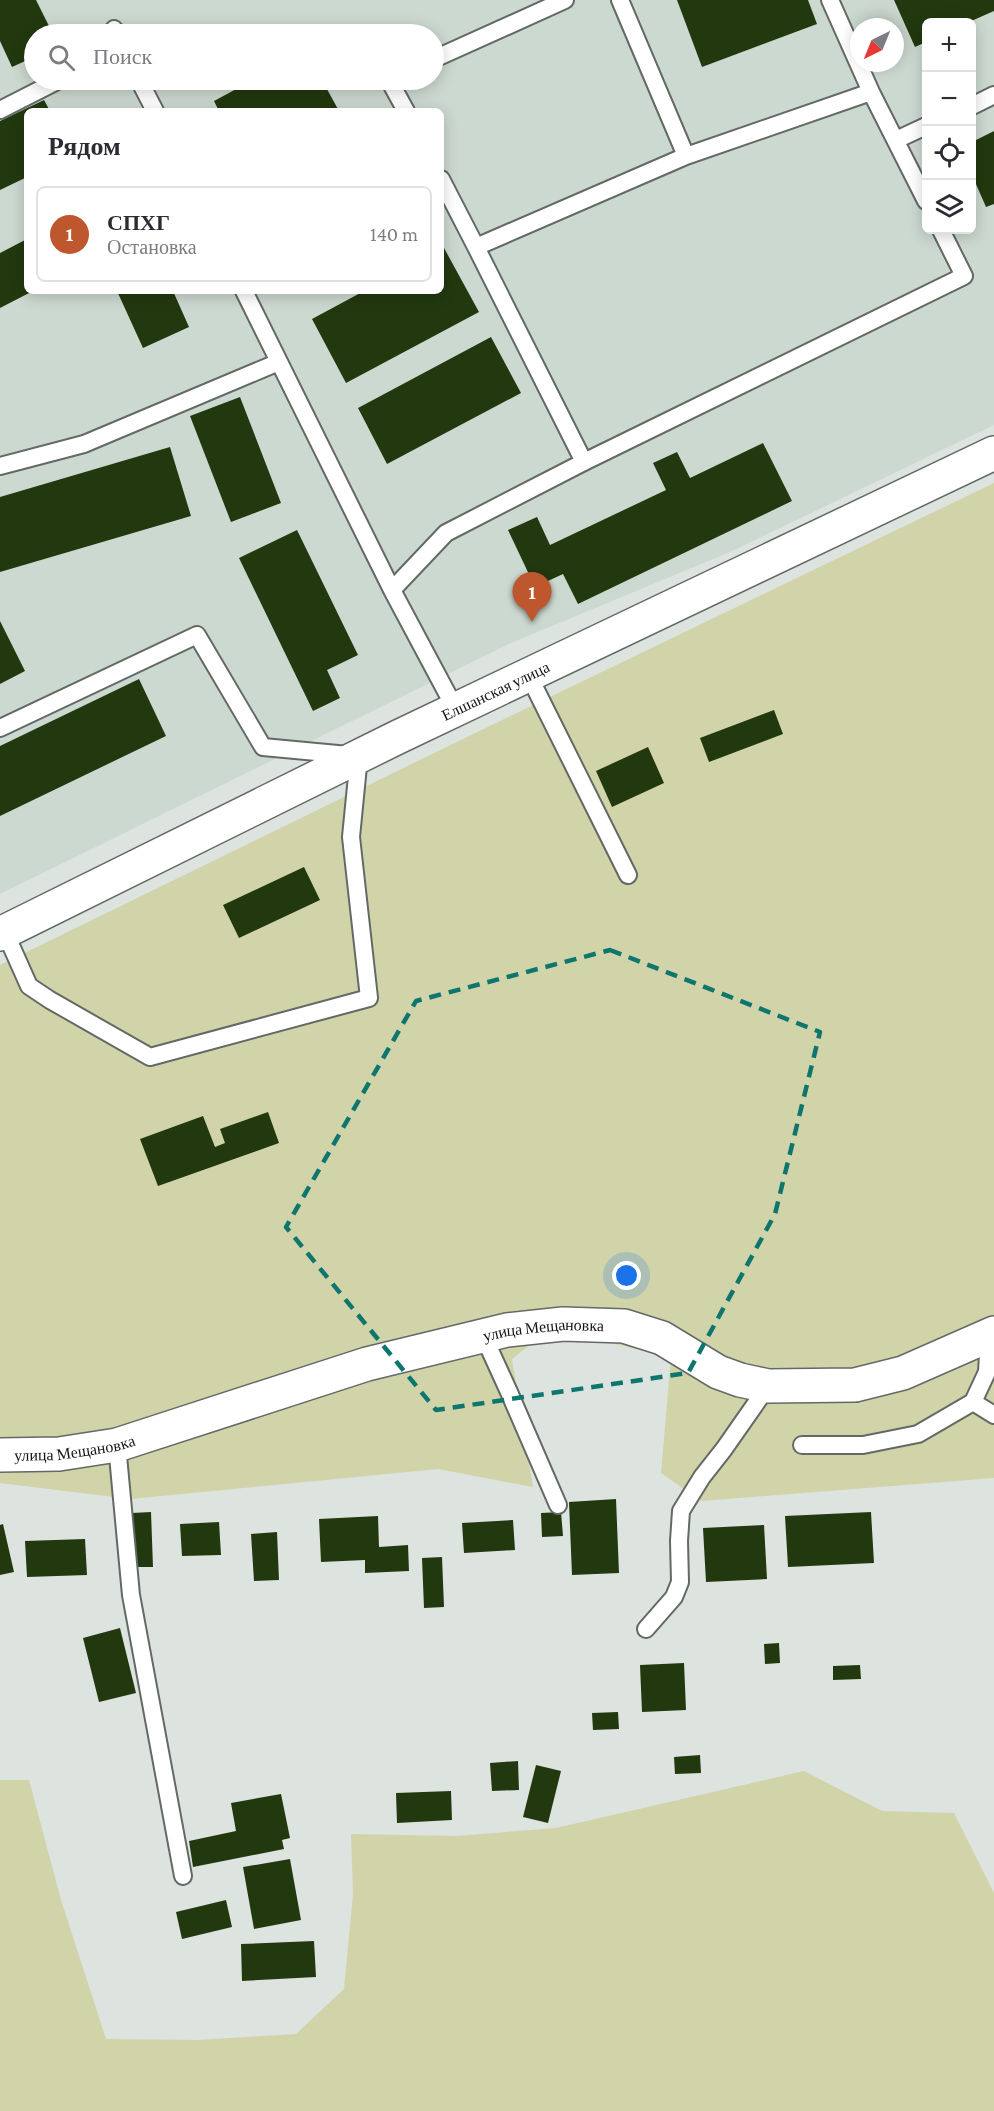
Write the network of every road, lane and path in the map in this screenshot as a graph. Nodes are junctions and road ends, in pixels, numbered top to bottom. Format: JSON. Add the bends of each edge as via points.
{"nodes":[{"id":1,"x":565,"y":0,"type":"edge"},
{"id":2,"x":620,"y":0,"type":"edge"},
{"id":3,"x":830,"y":0,"type":"edge"},
{"id":4,"x":444,"y":54,"type":"edge"},
{"id":5,"x":39,"y":90,"type":"edge"},
{"id":6,"x":144,"y":90,"type":"edge"},
{"id":7,"x":395,"y":90,"type":"edge"},
{"id":8,"x":871,"y":92,"type":"junction"},
{"id":9,"x":994,"y":95,"type":"edge"},
{"id":10,"x":976,"y":104,"type":"edge"},
{"id":11,"x":153,"y":108,"type":"edge"},
{"id":12,"x":404,"y":108,"type":"edge"},
{"id":13,"x":0,"y":110,"type":"edge"},
{"id":14,"x":922,"y":128,"type":"edge"},
{"id":15,"x":896,"y":140,"type":"junction"},
{"id":16,"x":686,"y":156,"type":"junction"},
{"id":17,"x":444,"y":185,"type":"edge"},
{"id":18,"x":922,"y":191,"type":"edge"},
{"id":19,"x":943,"y":234,"type":"edge"},
{"id":20,"x":476,"y":247,"type":"junction"},
{"id":21,"x":245,"y":294,"type":"edge"},
{"id":22,"x":279,"y":362,"type":"junction"},
{"id":23,"x":994,"y":453,"type":"edge"},
{"id":24,"x":584,"y":462,"type":"junction"},
{"id":25,"x":0,"y":466,"type":"edge"},
{"id":26,"x":392,"y":590,"type":"junction"},
{"id":27,"x":529,"y":676,"type":"junction"},
{"id":28,"x":456,"y":710,"type":"junction"},
{"id":29,"x":0,"y":728,"type":"edge"},
{"id":30,"x":359,"y":756,"type":"junction"},
{"id":31,"x":628,"y":875,"type":"dead end"},
{"id":32,"x":2,"y":933,"type":"edge"},
{"id":33,"x":483,"y":1335,"type":"junction"},
{"id":34,"x":991,"y":1335,"type":"edge"},
{"id":35,"x":768,"y":1386,"type":"junction"},
{"id":36,"x":973,"y":1402,"type":"junction"},
{"id":37,"x":994,"y":1415,"type":"edge"},
{"id":38,"x":117,"y":1445,"type":"junction"},
{"id":39,"x":802,"y":1445,"type":"dead end"},
{"id":40,"x":0,"y":1455,"type":"edge"},
{"id":41,"x":558,"y":1505,"type":"dead end"},
{"id":42,"x":646,"y":1629,"type":"dead end"},
{"id":43,"x":183,"y":1876,"type":"dead end"}],
"edges":[{"from":1,"to":4,"type":"lane"},
{"from":2,"to":16,"type":"lane"},
{"from":3,"to":8,"type":"lane"},
{"from":5,"to":13,"type":"lane"},
{"from":6,"to":11,"type":"lane"},
{"from":7,"to":12,"type":"lane"},
{"from":8,"to":15,"type":"lane"},
{"from":8,"to":16,"type":"lane"},
{"from":9,"to":10,"type":"lane"},
{"from":14,"to":15,"type":"lane"},
{"from":15,"to":18,"type":"lane"},
{"from":16,"to":20,"type":"lane"},
{"from":17,"to":20,"type":"lane"},
{"from":19,"to":24,"type":"lane","via":[[964,276]]},
{"from":20,"to":24,"type":"lane"},
{"from":21,"to":22,"type":"lane"},
{"from":22,"to":25,"type":"lane","via":[[84,444]]},
{"from":22,"to":26,"type":"lane"},
{"from":23,"to":27,"type":"street","name":"Елшанская улица"},
{"from":24,"to":26,"type":"lane","via":[[446,533]]},
{"from":26,"to":28,"type":"lane"},
{"from":27,"to":28,"type":"street","name":"Елшанская улица"},
{"from":27,"to":31,"type":"lane"},
{"from":28,"to":30,"type":"street","name":"Елшанская улица"},
{"from":29,"to":30,"type":"lane","via":[[197,635],[263,747]]},
{"from":30,"to":32,"type":"street","name":"Елшанская улица"},
{"from":30,"to":32,"type":"lane","via":[[351,837],[369,998],[150,1057],[29,986]]},
{"from":33,"to":35,"type":"street","name":"улица Мещановка","via":[[563,1324],[624,1326],[662,1338],[718,1372]]},
{"from":33,"to":38,"type":"street","name":"улица Мещановка","via":[[368,1364]]},
{"from":33,"to":41,"type":"lane"},
{"from":34,"to":35,"type":"street","name":"улица Мещановка","via":[[903,1373],[855,1385]]},
{"from":34,"to":36,"type":"lane","name":"улица Мещановка","via":[[987,1372]]},
{"from":35,"to":42,"type":"lane","via":[[681,1511],[680,1582],[674,1597]]},
{"from":36,"to":37,"type":"lane"},
{"from":36,"to":39,"type":"lane","via":[[918,1434],[862,1445]]},
{"from":38,"to":40,"type":"street","name":"улица Мещановка","via":[[59,1454]]},
{"from":38,"to":43,"type":"lane","via":[[131,1595]]}]}
